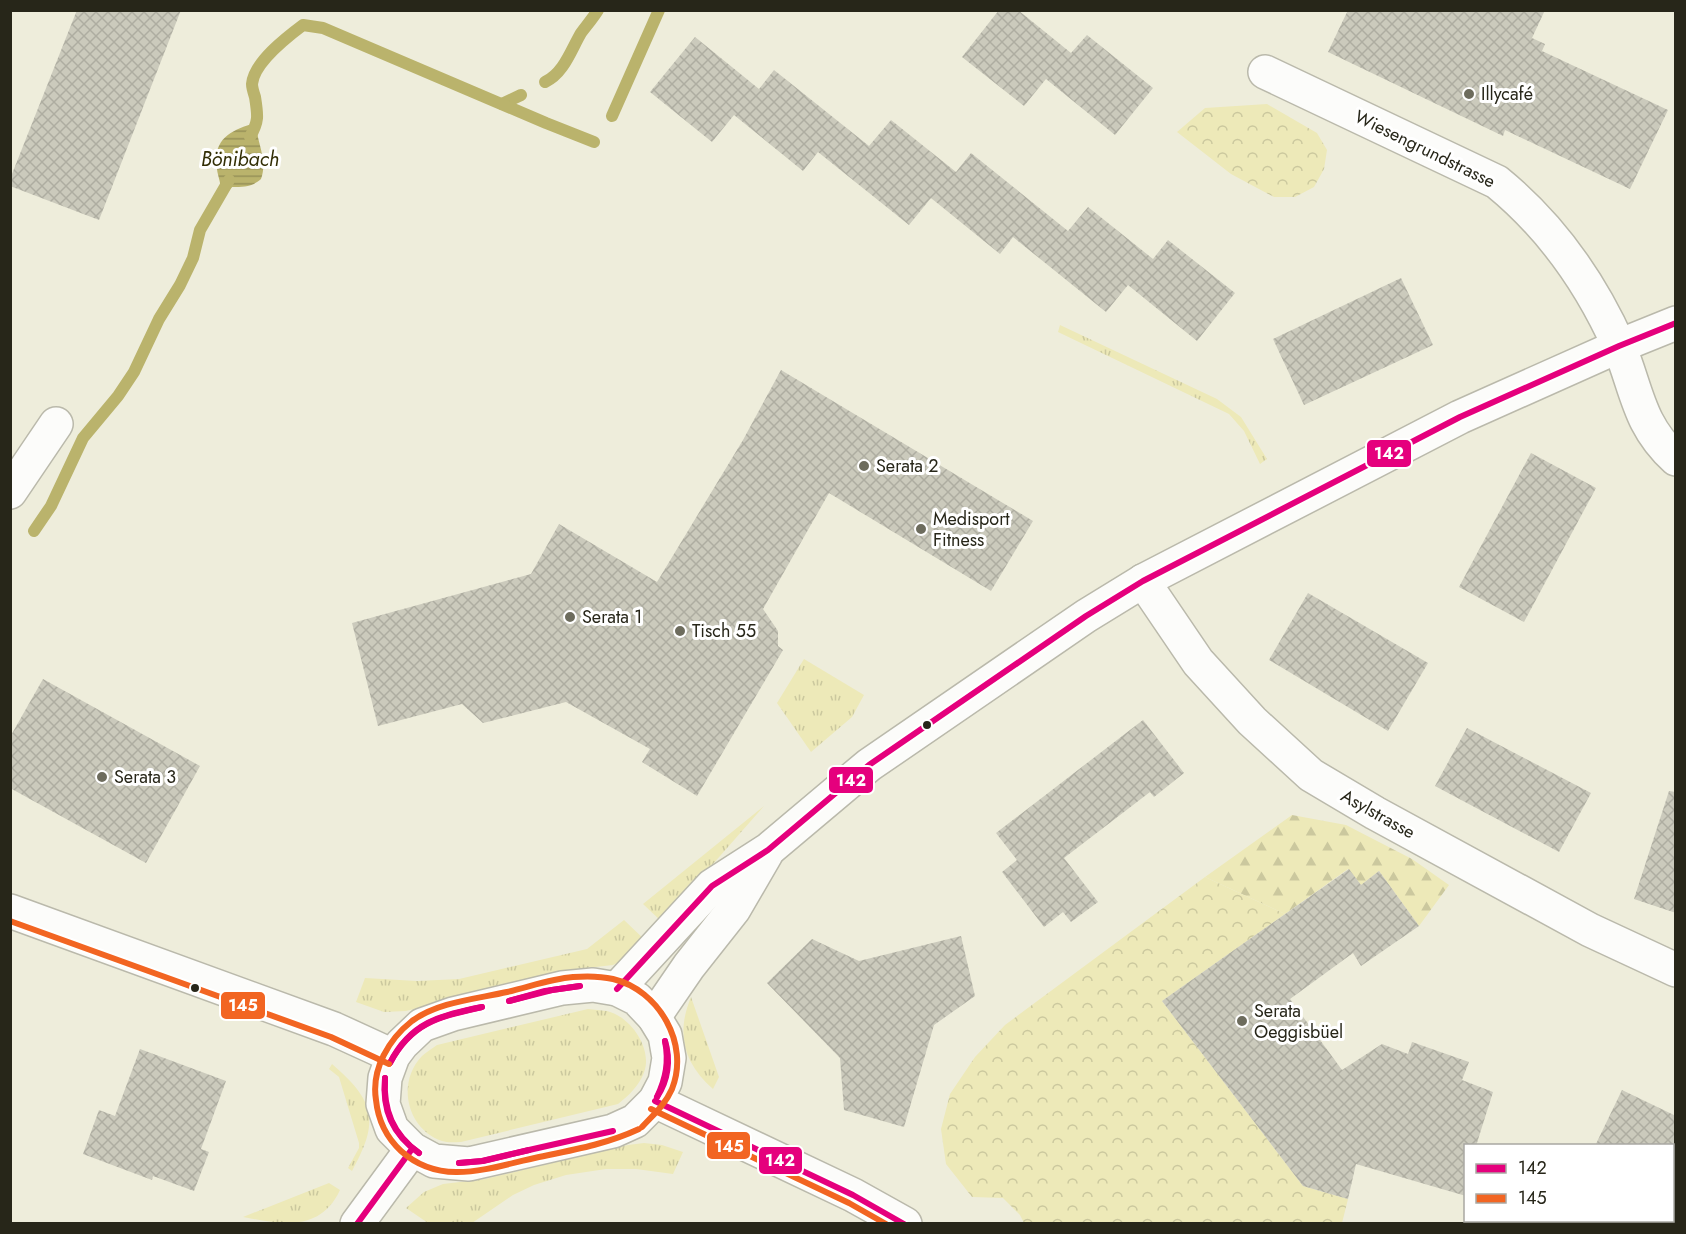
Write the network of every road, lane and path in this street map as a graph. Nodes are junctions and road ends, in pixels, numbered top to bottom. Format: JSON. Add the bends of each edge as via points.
{"nodes":[{"id":1,"x":1265,"y":72,"type":"dead end"},
{"id":2,"x":1676,"y":323,"type":"edge"},
{"id":3,"x":1619,"y":346,"type":"junction"},
{"id":4,"x":56,"y":424,"type":"dead end"},
{"id":5,"x":1676,"y":459,"type":"edge"},
{"id":6,"x":10,"y":492,"type":"edge"},
{"id":7,"x":1143,"y":580,"type":"junction"},
{"id":8,"x":768,"y":850,"type":"junction"},
{"id":9,"x":10,"y":911,"type":"edge"},
{"id":10,"x":1676,"y":970,"type":"edge"},
{"id":11,"x":617,"y":989,"type":"junction"},
{"id":12,"x":654,"y":1017,"type":"junction"},
{"id":13,"x":393,"y":1056,"type":"junction"},
{"id":14,"x":655,"y":1101,"type":"junction"},
{"id":15,"x":412,"y":1149,"type":"junction"},
{"id":16,"x":357,"y":1224,"type":"edge"},
{"id":17,"x":905,"y":1224,"type":"edge"}],
"edges":[{"from":1,"to":3,"type":"main road","name":"Wiesengrundstrasse","via":[[1497,182],[1543,223],[1564,250]]},
{"from":2,"to":3,"type":"main road"},
{"from":3,"to":5,"type":"main road","name":"Wiesengrundstrasse","via":[[1652,432]]},
{"from":3,"to":7,"type":"main road","via":[[1460,417]]},
{"from":4,"to":6,"type":"main road"},
{"from":7,"to":8,"type":"main road","via":[[869,765]]},
{"from":7,"to":10,"type":"main road","name":"Asylstrasse","via":[[1198,662],[1252,721],[1311,775],[1590,930]]},
{"from":8,"to":11,"type":"main road","via":[[712,886]]},
{"from":8,"to":12,"type":"main road","via":[[734,909]]},
{"from":9,"to":13,"type":"main road","via":[[334,1029]]},
{"from":11,"to":12,"type":"main road","via":[[637,999]]},
{"from":11,"to":13,"type":"main road","via":[[593,985],[562,988],[453,1014],[422,1025]]},
{"from":12,"to":14,"type":"main road","via":[[665,1035],[669,1058],[665,1082]]},
{"from":13,"to":15,"type":"main road","via":[[385,1078],[383,1104],[392,1129]]},
{"from":14,"to":15,"type":"main road","via":[[635,1121],[613,1131],[469,1164],[434,1161]]},
{"from":14,"to":17,"type":"main road","via":[[854,1195]]},
{"from":15,"to":16,"type":"main road"}]}
